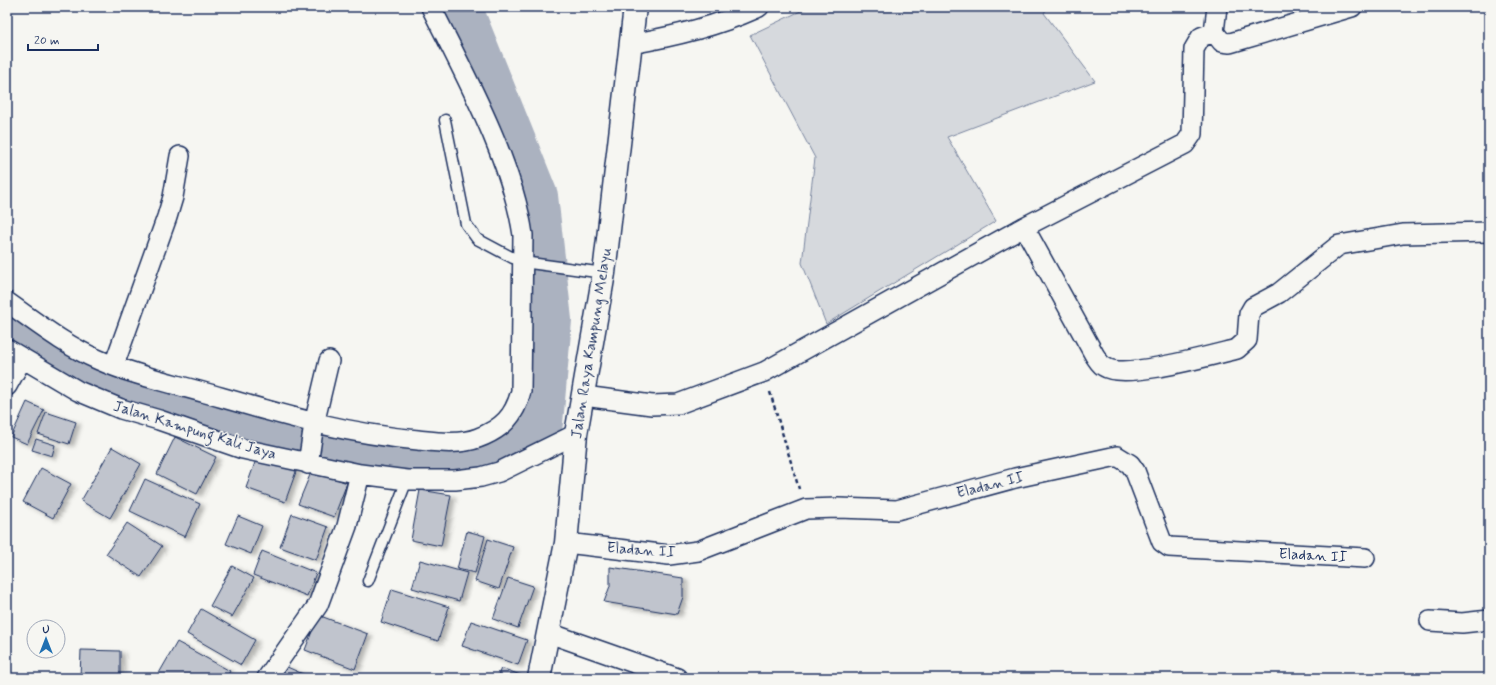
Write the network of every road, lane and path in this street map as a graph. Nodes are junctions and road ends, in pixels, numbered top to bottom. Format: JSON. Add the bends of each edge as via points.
{"nodes":[{"id":1,"x":431,"y":7,"type":"edge"},
{"id":2,"x":635,"y":7,"type":"edge"},
{"id":3,"x":759,"y":7,"type":"edge"},
{"id":4,"x":1217,"y":7,"type":"edge"},
{"id":5,"x":1352,"y":7,"type":"edge"},
{"id":6,"x":1214,"y":32,"type":"junction"},
{"id":7,"x":631,"y":44,"type":"junction"},
{"id":8,"x":444,"y":120,"type":"dead end"},
{"id":9,"x":180,"y":156,"type":"dead end"},
{"id":10,"x":1024,"y":227,"type":"junction"},
{"id":11,"x":1489,"y":232,"type":"edge"},
{"id":12,"x":526,"y":262,"type":"junction"},
{"id":13,"x":604,"y":273,"type":"junction"},
{"id":14,"x":7,"y":302,"type":"edge"},
{"id":15,"x":15,"y":354,"type":"edge"},
{"id":16,"x":330,"y":361,"type":"dead end"},
{"id":17,"x":114,"y":365,"type":"junction"},
{"id":18,"x":764,"y":372,"type":"junction"},
{"id":19,"x":7,"y":386,"type":"edge"},
{"id":20,"x":584,"y":396,"type":"junction"},
{"id":21,"x":576,"y":434,"type":"junction"},
{"id":22,"x":311,"y":441,"type":"junction"},
{"id":23,"x":360,"y":474,"type":"junction"},
{"id":24,"x":407,"y":480,"type":"junction"},
{"id":25,"x":806,"y":509,"type":"junction"},
{"id":26,"x":566,"y":544,"type":"junction"},
{"id":27,"x":1365,"y":558,"type":"dead end"},
{"id":28,"x":368,"y":581,"type":"dead end"},
{"id":29,"x":1489,"y":620,"type":"edge"},
{"id":30,"x":1430,"y":621,"type":"dead end"},
{"id":31,"x":549,"y":633,"type":"junction"},
{"id":32,"x":267,"y":678,"type":"edge"},
{"id":33,"x":539,"y":678,"type":"edge"},
{"id":34,"x":678,"y":678,"type":"edge"}],
"edges":[{"from":1,"to":12,"type":"street","via":[[505,166],[520,212]]},
{"from":2,"to":7,"type":"main road","name":"Jalan Raya Kampung Melayu"},
{"from":3,"to":7,"type":"street","via":[[736,18]]},
{"from":4,"to":6,"type":"street"},
{"from":5,"to":6,"type":"street","via":[[1230,43],[1222,42]]},
{"from":6,"to":10,"type":"street","via":[[1201,37],[1194,49],[1192,134],[1185,144]]},
{"from":7,"to":13,"type":"main road","name":"Jalan Raya Kampung Melayu"},
{"from":8,"to":12,"type":"lane","via":[[466,224],[477,239]]},
{"from":9,"to":17,"type":"street","via":[[171,204]]},
{"from":10,"to":11,"type":"street","via":[[1095,356],[1105,368],[1117,371],[1146,369],[1237,349],[1247,340],[1253,307],[1279,293],[1339,245],[1403,234]]},
{"from":10,"to":18,"type":"street"},
{"from":12,"to":13,"type":"lane"},
{"from":12,"to":22,"type":"street","via":[[521,391],[513,414],[503,424],[478,438],[459,442],[389,438]]},
{"from":13,"to":20,"type":"main road","name":"Jalan Raya Kampung Melayu"},
{"from":14,"to":17,"type":"street","via":[[66,343]]},
{"from":15,"to":19,"type":"street"},
{"from":15,"to":22,"type":"street","name":"Jalan Kampung Kali Jaya","via":[[78,391],[121,409],[243,449]]},
{"from":16,"to":22,"type":"street"},
{"from":17,"to":22,"type":"street"},
{"from":18,"to":20,"type":"street","via":[[672,405],[652,405]]},
{"from":18,"to":25,"type":"path"},
{"from":20,"to":21,"type":"main road","name":"Jalan Raya Kampung Melayu"},
{"from":21,"to":24,"type":"street","name":"Jalan Kampung Kali Jaya","via":[[499,472],[481,477]]},
{"from":21,"to":26,"type":"main road","name":"Jalan Raya Kampung Melayu"},
{"from":22,"to":23,"type":"street","name":"Jalan Kampung Kali Jaya"},
{"from":23,"to":24,"type":"street","name":"Jalan Kampung Kali Jaya"},
{"from":23,"to":32,"type":"street","via":[[347,526],[318,605]]},
{"from":24,"to":28,"type":"lane"},
{"from":25,"to":26,"type":"street","name":"Eladan II","via":[[698,551],[669,555]]},
{"from":25,"to":27,"type":"street","name":"Eladan II","via":[[897,510],[1015,478],[1117,456],[1130,464],[1135,471],[1162,542],[1169,547]]},
{"from":26,"to":31,"type":"main road","name":"Jalan Raya Kampung Melayu"},
{"from":29,"to":30,"type":"street","via":[[1462,624]]},
{"from":31,"to":33,"type":"main road","name":"Jalan Raya Kampung Melayu"},
{"from":31,"to":34,"type":"street"}]}
